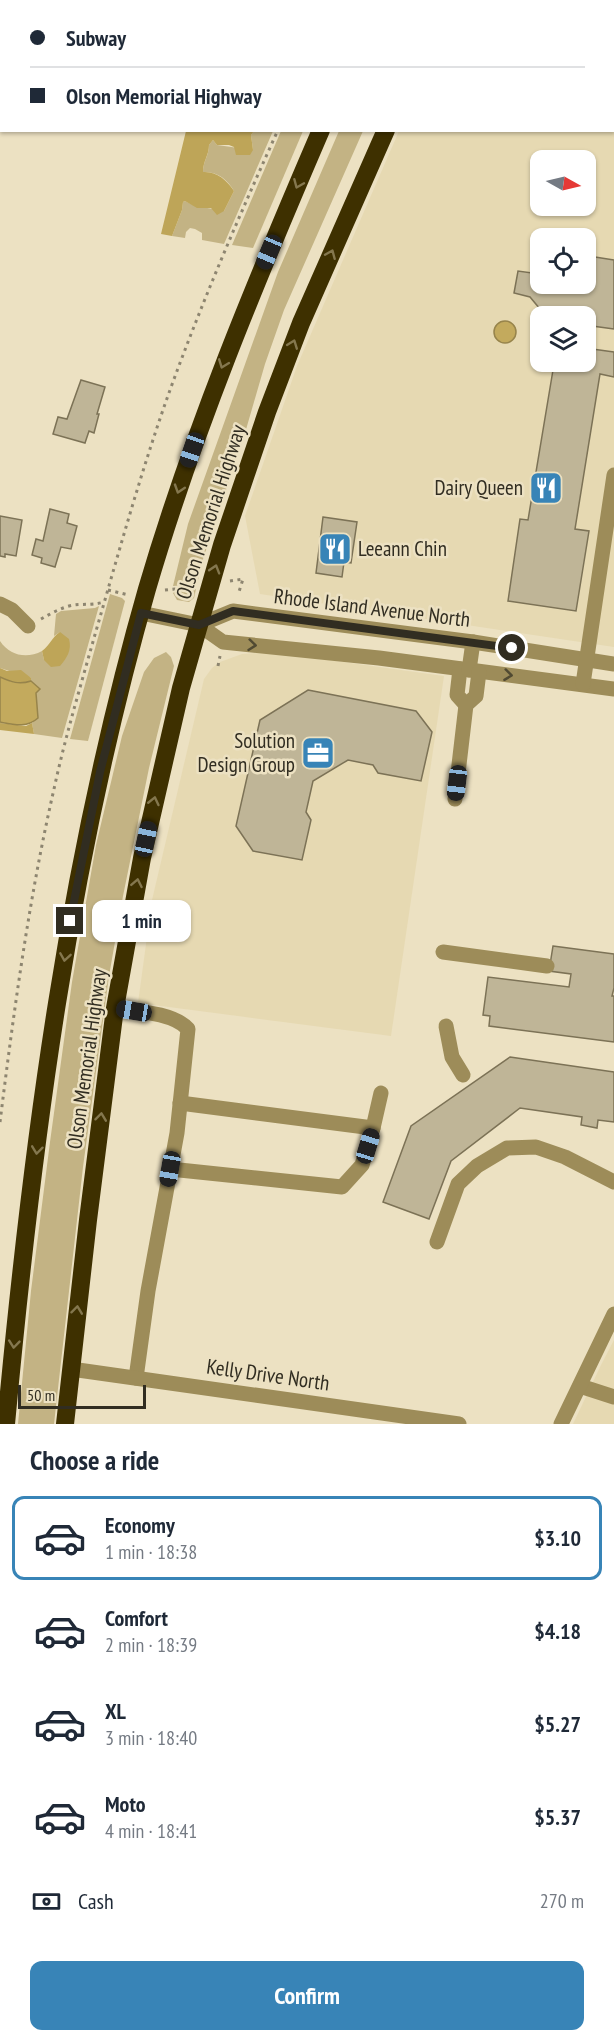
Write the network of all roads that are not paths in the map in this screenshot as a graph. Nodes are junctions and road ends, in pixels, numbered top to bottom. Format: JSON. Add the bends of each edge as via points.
{"nodes":[{"id":1,"x":320,"y":132,"type":"edge"},
{"id":2,"x":385,"y":132,"type":"edge"},
{"id":3,"x":614,"y":475,"type":"edge"},
{"id":4,"x":0,"y":604,"type":"edge"},
{"id":5,"x":141,"y":613,"type":"junction"},
{"id":6,"x":199,"y":625,"type":"junction"},
{"id":7,"x":28,"y":626,"type":"road end"},
{"id":8,"x":473,"y":642,"type":"junction"},
{"id":9,"x":586,"y":660,"type":"junction"},
{"id":10,"x":614,"y":664,"type":"edge"},
{"id":11,"x":469,"y":670,"type":"junction"},
{"id":12,"x":583,"y":684,"type":"junction"},
{"id":13,"x":614,"y":689,"type":"edge"},
{"id":14,"x":455,"y":799,"type":"dead end"},
{"id":15,"x":443,"y":952,"type":"dead end"},
{"id":16,"x":547,"y":966,"type":"dead end"},
{"id":17,"x":115,"y":1008,"type":"junction"},
{"id":18,"x":446,"y":1026,"type":"dead end"},
{"id":19,"x":463,"y":1075,"type":"dead end"},
{"id":20,"x":381,"y":1094,"type":"dead end"},
{"id":21,"x":180,"y":1103,"type":"junction"},
{"id":22,"x":373,"y":1128,"type":"junction"},
{"id":23,"x":170,"y":1169,"type":"junction"},
{"id":24,"x":614,"y":1182,"type":"edge"},
{"id":25,"x":437,"y":1242,"type":"dead end"},
{"id":26,"x":614,"y":1314,"type":"edge"},
{"id":27,"x":71,"y":1369,"type":"junction"},
{"id":28,"x":136,"y":1378,"type":"junction"},
{"id":29,"x":580,"y":1386,"type":"junction"},
{"id":30,"x":614,"y":1397,"type":"edge"},
{"id":31,"x":6,"y":1424,"type":"edge"},
{"id":32,"x":65,"y":1424,"type":"edge"},
{"id":33,"x":459,"y":1424,"type":"edge"},
{"id":34,"x":561,"y":1424,"type":"edge"}],
"edges":[{"from":1,"to":5,"type":"highway","name":"Olson Memorial Highway","one_way":true,"via":[[212,394]]},
{"from":6,"to":2,"type":"highway","name":"Olson Memorial Highway","one_way":true,"via":[[267,412],[301,323]]},
{"from":3,"to":9,"type":"street"},
{"from":4,"to":7,"type":"street"},
{"from":5,"to":6,"type":"street"},
{"from":5,"to":31,"type":"highway","name":"Olson Memorial Highway","one_way":true,"via":[[100,772],[70,921],[36,1155]]},
{"from":6,"to":8,"type":"street","name":"Rhode Island Avenue North","via":[[233,611]]},
{"from":6,"to":11,"type":"street","one_way":true,"via":[[223,642]]},
{"from":17,"to":6,"type":"highway","name":"Olson Memorial Highway","one_way":true,"via":[[154,801]]},
{"from":8,"to":9,"type":"street","name":"Rhode Island Avenue North"},
{"from":8,"to":11,"type":"street"},
{"from":9,"to":10,"type":"street","name":"Rhode Island Avenue North"},
{"from":9,"to":12,"type":"street"},
{"from":11,"to":12,"type":"street","one_way":true},
{"from":11,"to":14,"type":"street","via":[[458,695],[466,705]]},
{"from":12,"to":13,"type":"street"},
{"from":15,"to":16,"type":"street"},
{"from":17,"to":21,"type":"street","via":[[173,1018],[188,1029]]},
{"from":27,"to":17,"type":"highway","name":"Olson Memorial Highway","one_way":true},
{"from":18,"to":19,"type":"street","via":[[452,1057]]},
{"from":20,"to":22,"type":"street"},
{"from":21,"to":22,"type":"street"},
{"from":21,"to":23,"type":"street"},
{"from":22,"to":23,"type":"street","via":[[362,1165],[342,1187]]},
{"from":23,"to":28,"type":"street"},
{"from":24,"to":25,"type":"street","via":[[536,1147],[507,1148],[477,1166],[458,1184]]},
{"from":26,"to":29,"type":"street"},
{"from":27,"to":28,"type":"street","name":"Kelly Drive North"},
{"from":27,"to":32,"type":"highway","name":"Olson Memorial Highway"},
{"from":28,"to":33,"type":"street","name":"Kelly Drive North"},
{"from":29,"to":30,"type":"street"},
{"from":29,"to":34,"type":"street"}]}
